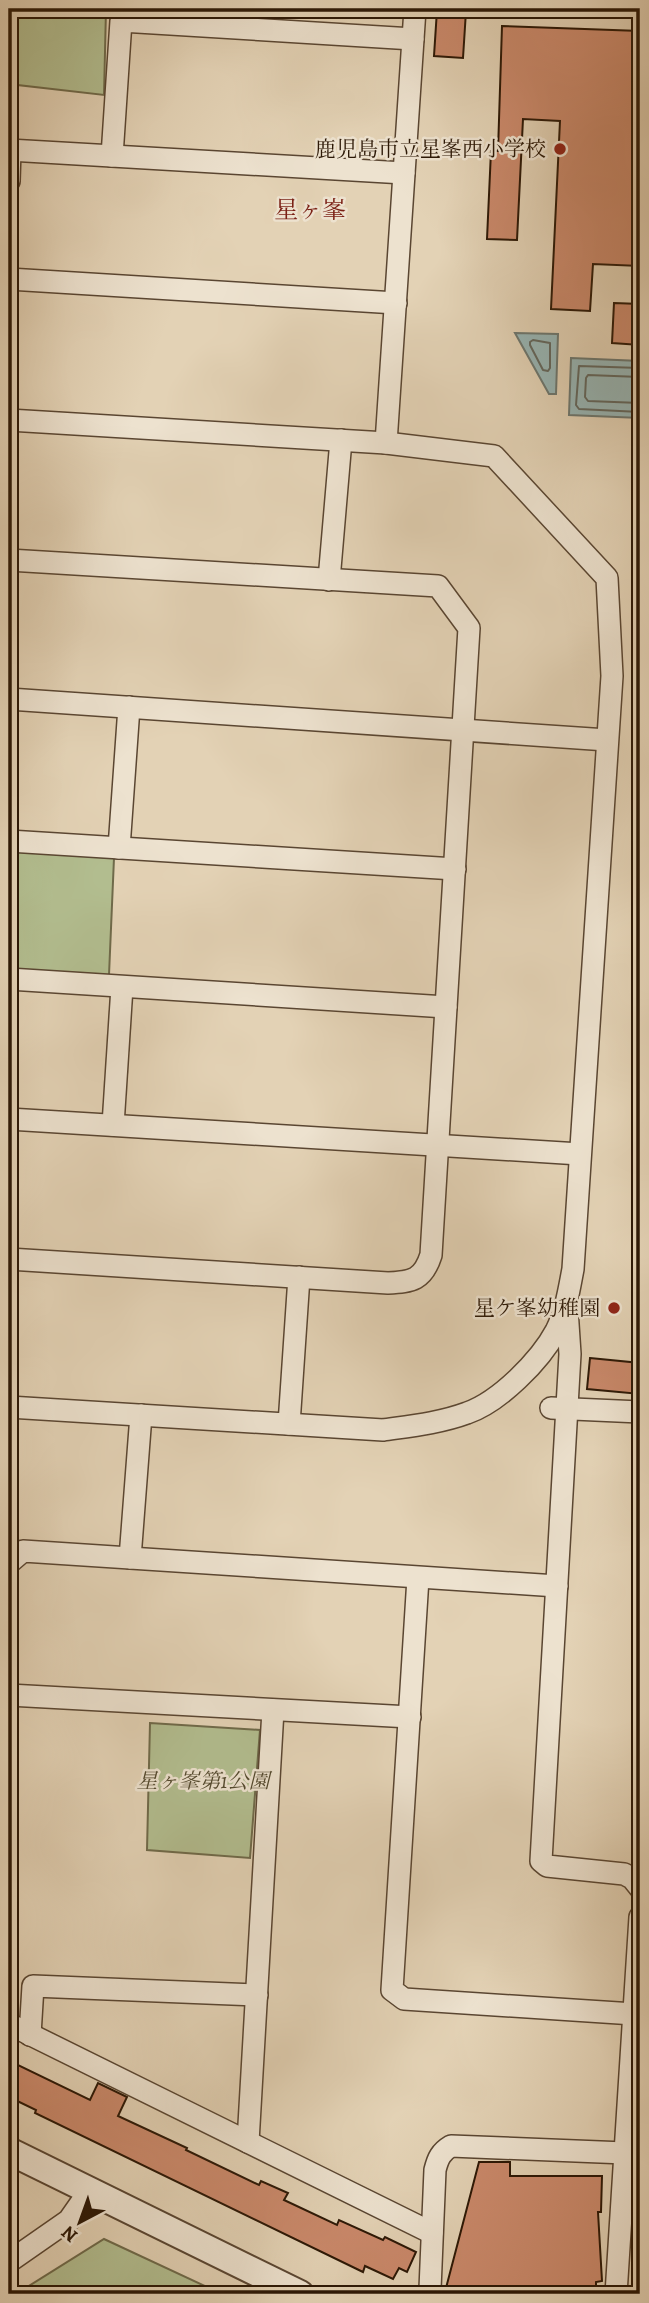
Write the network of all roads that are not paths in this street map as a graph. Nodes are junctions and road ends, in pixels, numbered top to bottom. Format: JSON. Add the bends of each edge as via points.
{"nodes":[{"id":1,"x":415,"y":9,"type":"edge"},
{"id":2,"x":236,"y":18,"type":"edge"},
{"id":3,"x":413,"y":38,"type":"junction"},
{"id":4,"x":9,"y":150,"type":"edge"},
{"id":5,"x":113,"y":156,"type":"junction"},
{"id":6,"x":404,"y":173,"type":"junction"},
{"id":7,"x":9,"y":181,"type":"edge"},
{"id":8,"x":9,"y":279,"type":"edge"},
{"id":9,"x":396,"y":303,"type":"junction"},
{"id":10,"x":9,"y":420,"type":"edge"},
{"id":11,"x":341,"y":440,"type":"junction"},
{"id":12,"x":386,"y":443,"type":"junction"},
{"id":13,"x":9,"y":560,"type":"edge"},
{"id":14,"x":329,"y":580,"type":"junction"},
{"id":15,"x":9,"y":699,"type":"edge"},
{"id":16,"x":129,"y":707,"type":"junction"},
{"id":17,"x":463,"y":730,"type":"junction"},
{"id":18,"x":607,"y":740,"type":"junction"},
{"id":19,"x":9,"y":841,"type":"edge"},
{"id":20,"x":119,"y":848,"type":"junction"},
{"id":21,"x":454,"y":869,"type":"junction"},
{"id":22,"x":9,"y":979,"type":"edge"},
{"id":23,"x":122,"y":986,"type":"junction"},
{"id":24,"x":446,"y":1007,"type":"junction"},
{"id":25,"x":9,"y":1119,"type":"edge"},
{"id":26,"x":113,"y":1125,"type":"junction"},
{"id":27,"x":438,"y":1145,"type":"junction"},
{"id":28,"x":580,"y":1154,"type":"junction"},
{"id":29,"x":9,"y":1259,"type":"edge"},
{"id":30,"x":299,"y":1277,"type":"junction"},
{"id":31,"x":566,"y":1304,"type":"junction"},
{"id":32,"x":9,"y":1407,"type":"edge"},
{"id":33,"x":559,"y":1408,"type":"junction"},
{"id":34,"x":640,"y":1412,"type":"edge"},
{"id":35,"x":141,"y":1415,"type":"junction"},
{"id":36,"x":289,"y":1424,"type":"junction"},
{"id":37,"x":130,"y":1558,"type":"junction"},
{"id":38,"x":9,"y":1563,"type":"edge"},
{"id":39,"x":418,"y":1577,"type":"junction"},
{"id":40,"x":557,"y":1587,"type":"junction"},
{"id":41,"x":9,"y":1695,"type":"edge"},
{"id":42,"x":273,"y":1710,"type":"junction"},
{"id":43,"x":410,"y":1717,"type":"junction"},
{"id":44,"x":640,"y":1888,"type":"edge"},
{"id":45,"x":640,"y":1917,"type":"edge"},
{"id":46,"x":257,"y":1995,"type":"junction"},
{"id":47,"x":634,"y":2014,"type":"junction"},
{"id":48,"x":9,"y":2024,"type":"edge"},
{"id":49,"x":30,"y":2035,"type":"junction"},
{"id":50,"x":248,"y":2142,"type":"junction"},
{"id":51,"x":9,"y":2151,"type":"edge"},
{"id":52,"x":625,"y":2153,"type":"junction"},
{"id":53,"x":90,"y":2190,"type":"junction"},
{"id":54,"x":432,"y":2233,"type":"junction"},
{"id":55,"x":9,"y":2258,"type":"edge"},
{"id":56,"x":300,"y":2294,"type":"edge"},
{"id":57,"x":432,"y":2294,"type":"edge"},
{"id":58,"x":616,"y":2294,"type":"edge"}],
"edges":[{"from":1,"to":3,"type":"street"},
{"from":2,"to":3,"type":"street"},
{"from":2,"to":5,"type":"street","via":[[121,20]]},
{"from":3,"to":6,"type":"street"},
{"from":4,"to":5,"type":"street"},
{"from":4,"to":7,"type":"street"},
{"from":5,"to":6,"type":"street"},
{"from":6,"to":9,"type":"street"},
{"from":8,"to":9,"type":"street"},
{"from":9,"to":12,"type":"street"},
{"from":10,"to":11,"type":"street"},
{"from":11,"to":12,"type":"street"},
{"from":11,"to":14,"type":"street"},
{"from":12,"to":18,"type":"street","via":[[494,456],[607,578],[612,676]]},
{"from":13,"to":14,"type":"street"},
{"from":14,"to":17,"type":"street","via":[[438,586],[468,628]]},
{"from":15,"to":16,"type":"street"},
{"from":16,"to":17,"type":"street"},
{"from":16,"to":20,"type":"street"},
{"from":17,"to":18,"type":"street"},
{"from":17,"to":21,"type":"street"},
{"from":18,"to":28,"type":"street"},
{"from":19,"to":20,"type":"street"},
{"from":20,"to":21,"type":"street"},
{"from":21,"to":24,"type":"street"},
{"from":22,"to":23,"type":"street"},
{"from":23,"to":24,"type":"street"},
{"from":23,"to":26,"type":"street"},
{"from":24,"to":27,"type":"street"},
{"from":25,"to":26,"type":"street"},
{"from":26,"to":27,"type":"street"},
{"from":27,"to":28,"type":"street"},
{"from":27,"to":30,"type":"street","via":[[432,1255],[418,1278],[388,1283]]},
{"from":28,"to":31,"type":"street","via":[[573,1269]]},
{"from":29,"to":30,"type":"street"},
{"from":30,"to":36,"type":"street"},
{"from":31,"to":33,"type":"street","via":[[570,1354]]},
{"from":31,"to":36,"type":"street","via":[[555,1331],[517,1378],[468,1413],[383,1430]]},
{"from":32,"to":35,"type":"street"},
{"from":33,"to":34,"type":"street"},
{"from":33,"to":40,"type":"street"},
{"from":35,"to":36,"type":"street"},
{"from":35,"to":37,"type":"street"},
{"from":37,"to":38,"type":"street","via":[[23,1551]]},
{"from":37,"to":39,"type":"street"},
{"from":39,"to":40,"type":"street"},
{"from":39,"to":43,"type":"street"},
{"from":40,"to":44,"type":"street","via":[[541,1861],[547,1866],[624,1874]]},
{"from":41,"to":42,"type":"street"},
{"from":42,"to":43,"type":"street"},
{"from":42,"to":46,"type":"street"},
{"from":43,"to":47,"type":"street","via":[[392,1990],[404,1999]]},
{"from":45,"to":47,"type":"street"},
{"from":46,"to":49,"type":"street","via":[[33,1986]]},
{"from":46,"to":50,"type":"street"},
{"from":47,"to":52,"type":"street"},
{"from":48,"to":49,"type":"street"},
{"from":49,"to":50,"type":"street"},
{"from":50,"to":54,"type":"street"},
{"from":51,"to":53,"type":"street"},
{"from":52,"to":54,"type":"street","via":[[451,2146],[442,2151],[435,2170]]},
{"from":52,"to":58,"type":"street"},
{"from":53,"to":55,"type":"street","via":[[69,2220]]},
{"from":53,"to":56,"type":"street"},
{"from":54,"to":57,"type":"street"}]}
